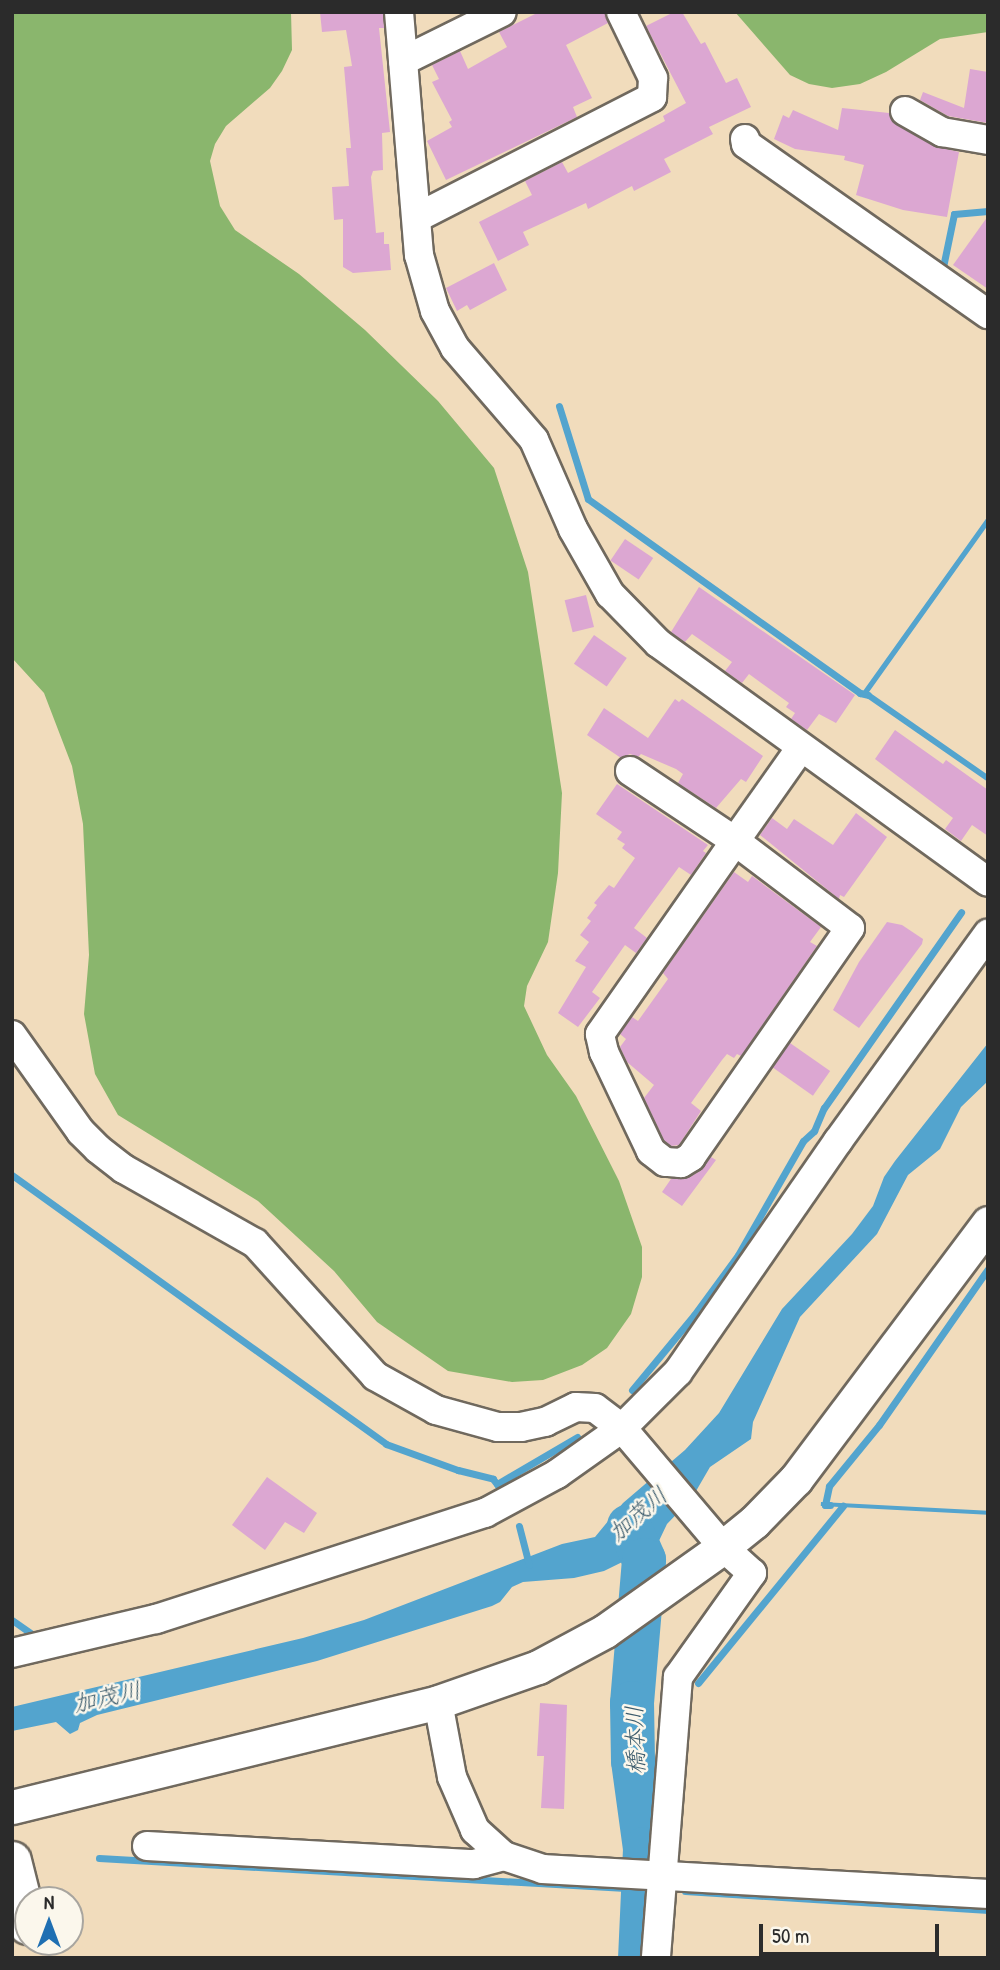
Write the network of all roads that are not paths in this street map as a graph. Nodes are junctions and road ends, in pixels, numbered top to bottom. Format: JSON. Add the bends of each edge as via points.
{"nodes":[{"id":1,"x":398,"y":12,"type":"edge"},
{"id":2,"x":502,"y":12,"type":"edge"},
{"id":3,"x":621,"y":12,"type":"edge"},
{"id":4,"x":403,"y":61,"type":"junction"},
{"id":5,"x":905,"y":111,"type":"dead end"},
{"id":6,"x":745,"y":139,"type":"dead end"},
{"id":7,"x":988,"y":140,"type":"edge"},
{"id":8,"x":418,"y":217,"type":"junction"},
{"id":9,"x":988,"y":314,"type":"edge"},
{"id":10,"x":800,"y":749,"type":"junction"},
{"id":11,"x":630,"y":771,"type":"dead end"},
{"id":12,"x":735,"y":841,"type":"junction"},
{"id":13,"x":988,"y":882,"type":"edge"},
{"id":14,"x":988,"y":934,"type":"edge"},
{"id":15,"x":12,"y":1035,"type":"edge"},
{"id":16,"x":988,"y":1223,"type":"edge"},
{"id":17,"x":622,"y":1428,"type":"junction"},
{"id":18,"x":723,"y":1547,"type":"junction"},
{"id":19,"x":12,"y":1653,"type":"edge"},
{"id":20,"x":438,"y":1702,"type":"junction"},
{"id":21,"x":12,"y":1807,"type":"edge"},
{"id":22,"x":147,"y":1846,"type":"dead end"},
{"id":23,"x":504,"y":1856,"type":"junction"},
{"id":24,"x":12,"y":1861,"type":"edge"},
{"id":25,"x":651,"y":1874,"type":"junction"},
{"id":26,"x":18,"y":1886,"type":"edge"},
{"id":27,"x":988,"y":1894,"type":"edge"},
{"id":28,"x":656,"y":1958,"type":"edge"}],
"edges":[{"from":1,"to":4,"type":"street"},
{"from":2,"to":4,"type":"street"},
{"from":3,"to":8,"type":"street","via":[[653,78],[652,97]]},
{"from":4,"to":8,"type":"street"},
{"from":5,"to":7,"type":"street","via":[[942,132]]},
{"from":6,"to":9,"type":"street"},
{"from":8,"to":10,"type":"street","via":[[419,255],[435,311],[455,348],[534,440],[572,529],[610,594],[658,643]]},
{"from":10,"to":12,"type":"street"},
{"from":10,"to":13,"type":"street"},
{"from":11,"to":12,"type":"street"},
{"from":12,"to":12,"type":"street","via":[[850,928],[691,1157],[681,1163],[664,1162],[652,1151],[604,1052],[600,1034]]},
{"from":14,"to":17,"type":"street","via":[[678,1372]]},
{"from":15,"to":17,"type":"street","via":[[98,1149],[124,1169],[255,1243],[375,1376],[436,1410],[482,1424],[521,1427],[545,1422],[576,1407],[595,1408]]},
{"from":16,"to":18,"type":"street","via":[[796,1479]]},
{"from":17,"to":18,"type":"street"},
{"from":17,"to":19,"type":"street","via":[[557,1474],[485,1513],[156,1619]]},
{"from":18,"to":20,"type":"street","via":[[605,1631],[538,1667]]},
{"from":18,"to":25,"type":"street","via":[[752,1573],[678,1677]]},
{"from":20,"to":21,"type":"street"},
{"from":20,"to":23,"type":"street","via":[[452,1777],[475,1830]]},
{"from":22,"to":23,"type":"street","via":[[474,1864]]},
{"from":23,"to":25,"type":"street","via":[[543,1869]]},
{"from":24,"to":26,"type":"main road"},
{"from":25,"to":27,"type":"street"},
{"from":25,"to":28,"type":"street"}]}
